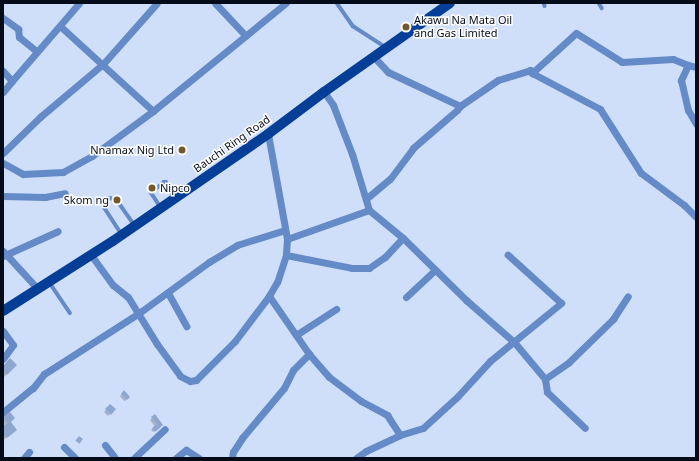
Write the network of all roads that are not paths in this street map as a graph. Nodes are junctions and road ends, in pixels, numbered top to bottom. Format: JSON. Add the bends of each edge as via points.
{"nodes":[{"id":1,"x":79,"y":3,"type":"edge"},
{"id":2,"x":157,"y":3,"type":"edge"},
{"id":3,"x":215,"y":3,"type":"edge"},
{"id":4,"x":286,"y":3,"type":"edge"},
{"id":5,"x":337,"y":3,"type":"edge"},
{"id":6,"x":450,"y":3,"type":"edge"},
{"id":7,"x":599,"y":3,"type":"edge"},
{"id":8,"x":602,"y":8,"type":"dead end"},
{"id":9,"x":3,"y":18,"type":"edge"},
{"id":10,"x":60,"y":26,"type":"junction"},
{"id":11,"x":246,"y":36,"type":"junction"},
{"id":12,"x":386,"y":48,"type":"junction"},
{"id":13,"x":36,"y":51,"type":"junction"},
{"id":14,"x":374,"y":57,"type":"junction"},
{"id":15,"x":103,"y":64,"type":"junction"},
{"id":16,"x":688,"y":65,"type":"junction"},
{"id":17,"x":696,"y":68,"type":"edge"},
{"id":18,"x":3,"y":71,"type":"edge"},
{"id":19,"x":532,"y":73,"type":"junction"},
{"id":20,"x":12,"y":81,"type":"junction"},
{"id":21,"x":3,"y":92,"type":"edge"},
{"id":22,"x":324,"y":92,"type":"junction"},
{"id":23,"x":460,"y":106,"type":"junction"},
{"id":24,"x":153,"y":111,"type":"junction"},
{"id":25,"x":696,"y":124,"type":"edge"},
{"id":26,"x":268,"y":134,"type":"junction"},
{"id":27,"x":3,"y":153,"type":"edge"},
{"id":28,"x":3,"y":163,"type":"edge"},
{"id":29,"x":65,"y":194,"type":"dead end"},
{"id":30,"x":3,"y":196,"type":"edge"},
{"id":31,"x":175,"y":198,"type":"junction"},
{"id":32,"x":367,"y":198,"type":"junction"},
{"id":33,"x":161,"y":208,"type":"junction"},
{"id":34,"x":369,"y":210,"type":"junction"},
{"id":35,"x":696,"y":217,"type":"edge"},
{"id":36,"x":135,"y":226,"type":"junction"},
{"id":37,"x":285,"y":230,"type":"junction"},
{"id":38,"x":58,"y":231,"type":"dead end"},
{"id":39,"x":122,"y":235,"type":"junction"},
{"id":40,"x":403,"y":238,"type":"junction"},
{"id":41,"x":288,"y":239,"type":"junction"},
{"id":42,"x":4,"y":254,"type":"edge"},
{"id":43,"x":91,"y":255,"type":"junction"},
{"id":44,"x":286,"y":255,"type":"junction"},
{"id":45,"x":508,"y":255,"type":"dead end"},
{"id":46,"x":435,"y":270,"type":"junction"},
{"id":47,"x":49,"y":282,"type":"junction"},
{"id":48,"x":38,"y":289,"type":"junction"},
{"id":49,"x":168,"y":292,"type":"junction"},
{"id":50,"x":269,"y":296,"type":"junction"},
{"id":51,"x":628,"y":296,"type":"dead end"},
{"id":52,"x":406,"y":297,"type":"dead end"},
{"id":53,"x":336,"y":309,"type":"dead end"},
{"id":54,"x":3,"y":311,"type":"edge"},
{"id":55,"x":70,"y":313,"type":"dead end"},
{"id":56,"x":140,"y":313,"type":"junction"},
{"id":57,"x":186,"y":326,"type":"dead end"},
{"id":58,"x":3,"y":331,"type":"edge"},
{"id":59,"x":296,"y":335,"type":"junction"},
{"id":60,"x":514,"y":342,"type":"junction"},
{"id":61,"x":309,"y":354,"type":"junction"},
{"id":62,"x":3,"y":359,"type":"edge"},
{"id":63,"x":545,"y":379,"type":"junction"},
{"id":64,"x":3,"y":412,"type":"edge"},
{"id":65,"x":585,"y":428,"type":"dead end"},
{"id":66,"x":165,"y":429,"type":"dead end"},
{"id":67,"x":400,"y":435,"type":"junction"},
{"id":68,"x":105,"y":445,"type":"dead end"},
{"id":69,"x":64,"y":448,"type":"dead end"},
{"id":70,"x":29,"y":452,"type":"dead end"},
{"id":71,"x":71,"y":457,"type":"edge"},
{"id":72,"x":24,"y":458,"type":"edge"},
{"id":73,"x":115,"y":458,"type":"edge"},
{"id":74,"x":134,"y":458,"type":"edge"},
{"id":75,"x":176,"y":458,"type":"edge"},
{"id":76,"x":200,"y":458,"type":"edge"},
{"id":77,"x":232,"y":458,"type":"edge"},
{"id":78,"x":356,"y":458,"type":"edge"}],
"edges":[{"from":1,"to":10,"type":"street"},
{"from":2,"to":15,"type":"street"},
{"from":3,"to":11,"type":"street"},
{"from":4,"to":11,"type":"street"},
{"from":5,"to":12,"type":"lane","via":[[354,26]]},
{"from":6,"to":12,"type":"main road","name":"Bauchi Ring Road"},
{"from":7,"to":8,"type":"lane"},
{"from":9,"to":13,"type":"street","via":[[18,29],[19,37]]},
{"from":10,"to":13,"type":"street"},
{"from":10,"to":15,"type":"street"},
{"from":11,"to":24,"type":"street"},
{"from":12,"to":14,"type":"main road","name":"Bauchi Ring Road"},
{"from":13,"to":20,"type":"street"},
{"from":14,"to":22,"type":"main road","name":"Bauchi Ring Road"},
{"from":14,"to":23,"type":"street","via":[[388,72]]},
{"from":15,"to":24,"type":"street"},
{"from":15,"to":27,"type":"street","via":[[40,117]]},
{"from":16,"to":17,"type":"street"},
{"from":16,"to":19,"type":"street","via":[[673,59],[622,62],[576,33]]},
{"from":16,"to":25,"type":"street","via":[[681,80],[688,110]]},
{"from":18,"to":20,"type":"street"},
{"from":19,"to":23,"type":"street","via":[[530,70],[498,80]]},
{"from":19,"to":35,"type":"street","via":[[600,109],[641,173]]},
{"from":20,"to":21,"type":"street"},
{"from":22,"to":26,"type":"main road","name":"Bauchi Ring Road"},
{"from":22,"to":32,"type":"street","via":[[333,105]]},
{"from":23,"to":32,"type":"street","via":[[413,148],[390,179]]},
{"from":24,"to":28,"type":"street","via":[[92,156],[63,172],[23,174]]},
{"from":26,"to":31,"type":"main road","name":"Bauchi Ring Road"},
{"from":26,"to":37,"type":"street"},
{"from":29,"to":30,"type":"street","via":[[45,197]]},
{"from":31,"to":33,"type":"main road","name":"Bauchi Ring Road"},
{"from":31,"to":33,"type":"lane","via":[[164,182],[151,193]]},
{"from":32,"to":34,"type":"street"},
{"from":33,"to":36,"type":"main road","name":"Bauchi Ring Road"},
{"from":34,"to":40,"type":"street"},
{"from":34,"to":41,"type":"street"},
{"from":36,"to":39,"type":"main road","name":"Bauchi Ring Road"},
{"from":36,"to":39,"type":"lane","via":[[117,200],[105,200],[105,209]]},
{"from":37,"to":41,"type":"street"},
{"from":37,"to":49,"type":"street","via":[[237,244]]},
{"from":38,"to":42,"type":"street"},
{"from":39,"to":43,"type":"main road","name":"Bauchi Ring Road"},
{"from":40,"to":44,"type":"street","via":[[385,257],[369,268],[352,268]]},
{"from":40,"to":46,"type":"street"},
{"from":41,"to":44,"type":"street"},
{"from":42,"to":48,"type":"street"},
{"from":43,"to":47,"type":"main road","name":"Bauchi Ring Road"},
{"from":43,"to":56,"type":"street","via":[[109,280],[128,296]]},
{"from":44,"to":50,"type":"street","via":[[277,282]]},
{"from":45,"to":60,"type":"street","via":[[561,303]]},
{"from":46,"to":52,"type":"street"},
{"from":46,"to":60,"type":"street"},
{"from":47,"to":48,"type":"main road","name":"Bauchi Ring Road"},
{"from":47,"to":55,"type":"lane"},
{"from":48,"to":54,"type":"main road","name":"Bauchi Ring Road"},
{"from":49,"to":56,"type":"street"},
{"from":49,"to":57,"type":"street"},
{"from":50,"to":56,"type":"street","via":[[235,341],[196,380],[190,381],[180,376],[157,344]]},
{"from":50,"to":59,"type":"street"},
{"from":51,"to":63,"type":"street","via":[[613,319],[569,362]]},
{"from":53,"to":59,"type":"street"},
{"from":56,"to":64,"type":"street","via":[[44,374],[33,388]]},
{"from":58,"to":62,"type":"street","via":[[13,345]]},
{"from":59,"to":61,"type":"street"},
{"from":60,"to":63,"type":"street"},
{"from":60,"to":67,"type":"street","via":[[490,361],[458,396],[423,428]]},
{"from":61,"to":67,"type":"street","via":[[329,377],[361,401],[387,415]]},
{"from":61,"to":77,"type":"street","via":[[293,370],[284,388],[242,438]]},
{"from":63,"to":65,"type":"street","via":[[547,392]]},
{"from":66,"to":74,"type":"street"},
{"from":67,"to":78,"type":"street"},
{"from":68,"to":73,"type":"street"},
{"from":69,"to":71,"type":"street"},
{"from":70,"to":72,"type":"street"},
{"from":75,"to":76,"type":"street","via":[[186,450]]}]}
